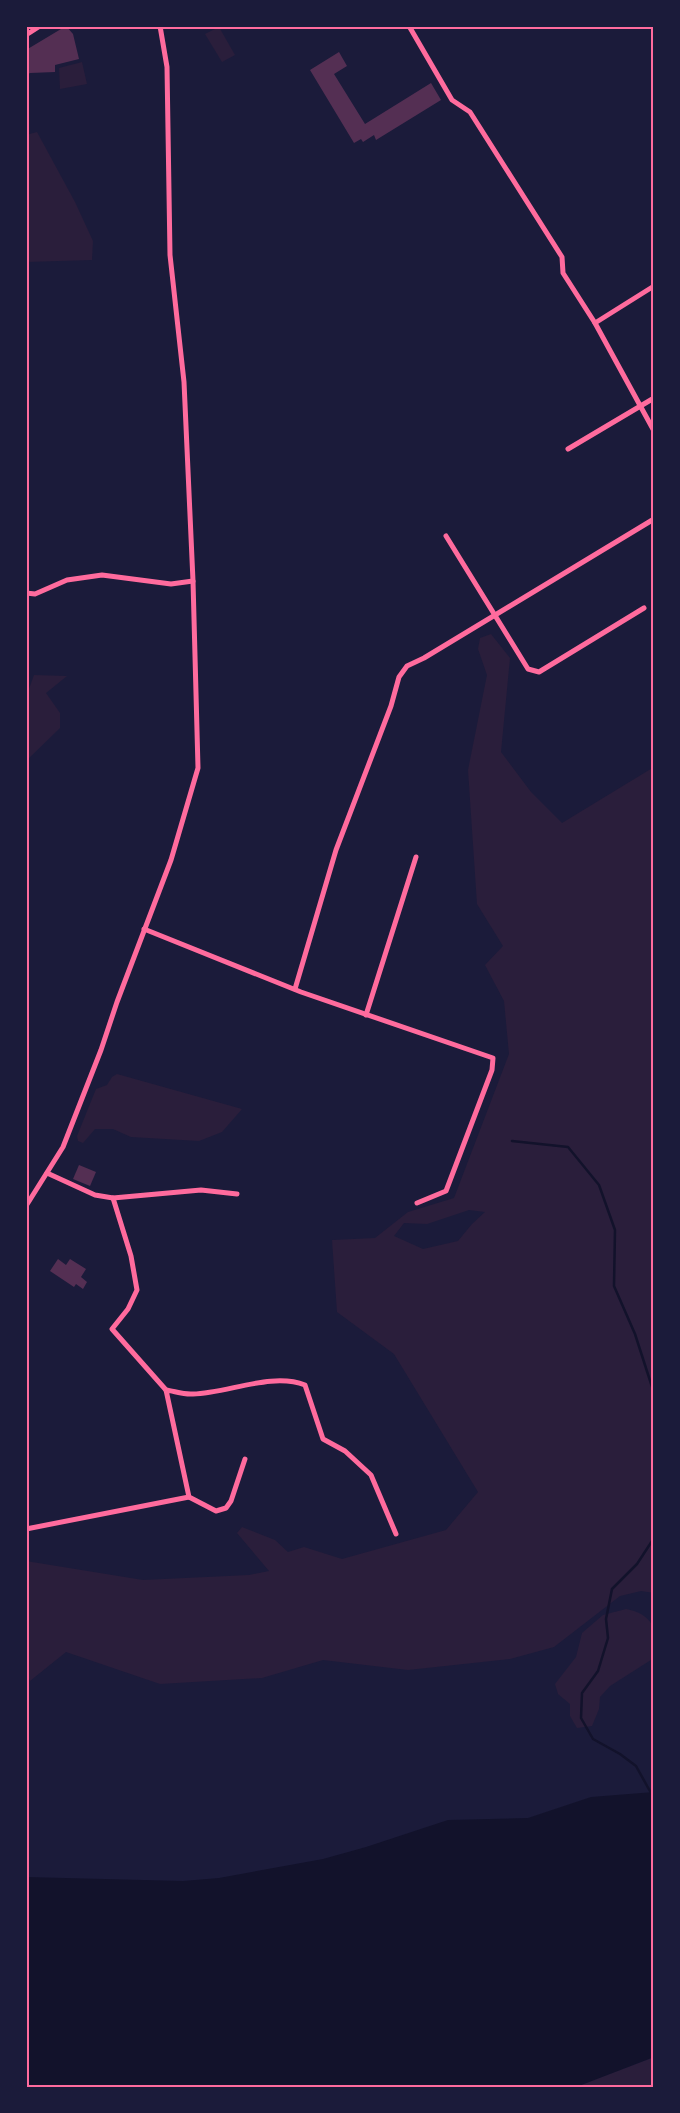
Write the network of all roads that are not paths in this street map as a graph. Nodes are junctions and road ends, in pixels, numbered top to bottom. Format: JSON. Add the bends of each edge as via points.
{"nodes":[{"id":1,"x":40,"y":26,"type":"edge"},
{"id":2,"x":160,"y":26,"type":"edge"},
{"id":3,"x":409,"y":26,"type":"edge"},
{"id":4,"x":26,"y":35,"type":"edge"},
{"id":5,"x":654,"y":286,"type":"edge"},
{"id":6,"x":595,"y":323,"type":"junction"},
{"id":7,"x":654,"y":398,"type":"edge"},
{"id":8,"x":639,"y":407,"type":"junction"},
{"id":9,"x":654,"y":431,"type":"edge"},
{"id":10,"x":568,"y":449,"type":"dead end"},
{"id":11,"x":654,"y":519,"type":"edge"},
{"id":12,"x":446,"y":536,"type":"dead end"},
{"id":13,"x":193,"y":581,"type":"junction"},
{"id":14,"x":26,"y":593,"type":"edge"},
{"id":15,"x":644,"y":608,"type":"dead end"},
{"id":16,"x":494,"y":615,"type":"junction"},
{"id":17,"x":416,"y":857,"type":"dead end"},
{"id":18,"x":144,"y":929,"type":"junction"},
{"id":19,"x":295,"y":989,"type":"junction"},
{"id":20,"x":366,"y":1014,"type":"junction"},
{"id":21,"x":48,"y":1174,"type":"junction"},
{"id":22,"x":238,"y":1194,"type":"dead end"},
{"id":23,"x":113,"y":1198,"type":"junction"},
{"id":24,"x":417,"y":1203,"type":"dead end"},
{"id":25,"x":26,"y":1206,"type":"edge"},
{"id":26,"x":166,"y":1390,"type":"junction"},
{"id":27,"x":245,"y":1459,"type":"dead end"},
{"id":28,"x":189,"y":1497,"type":"junction"},
{"id":29,"x":26,"y":1529,"type":"edge"},
{"id":30,"x":396,"y":1534,"type":"dead end"}],
"edges":[{"from":1,"to":4,"type":"street"},
{"from":2,"to":13,"type":"street","via":[[167,67],[170,255],[184,382]]},
{"from":3,"to":6,"type":"street","via":[[452,100],[470,112],[502,159],[562,257],[563,273]]},
{"from":5,"to":6,"type":"street"},
{"from":6,"to":8,"type":"street"},
{"from":7,"to":8,"type":"street"},
{"from":8,"to":9,"type":"street"},
{"from":8,"to":10,"type":"street"},
{"from":11,"to":16,"type":"street"},
{"from":12,"to":16,"type":"street"},
{"from":13,"to":14,"type":"street","via":[[171,584],[102,575],[66,580],[35,594]]},
{"from":13,"to":18,"type":"street","via":[[198,768],[171,860]]},
{"from":15,"to":16,"type":"street","via":[[539,672],[528,669]]},
{"from":16,"to":19,"type":"street","via":[[407,666],[399,677],[336,850]]},
{"from":17,"to":20,"type":"street"},
{"from":18,"to":19,"type":"street"},
{"from":18,"to":21,"type":"street","via":[[98,1059],[63,1147]]},
{"from":19,"to":20,"type":"street"},
{"from":20,"to":24,"type":"street","via":[[493,1058],[492,1070],[446,1190]]},
{"from":21,"to":23,"type":"street","via":[[95,1195]]},
{"from":21,"to":25,"type":"street"},
{"from":22,"to":23,"type":"street","via":[[201,1190]]},
{"from":23,"to":26,"type":"street","via":[[131,1256],[137,1290],[128,1309],[112,1329]]},
{"from":26,"to":28,"type":"street"},
{"from":26,"to":30,"type":"street","via":[[192,1394],[276,1381],[293,1381],[305,1386],[323,1439],[345,1451],[371,1475]]},
{"from":27,"to":28,"type":"street","via":[[226,1508],[216,1511]]},
{"from":28,"to":29,"type":"street"}]}
